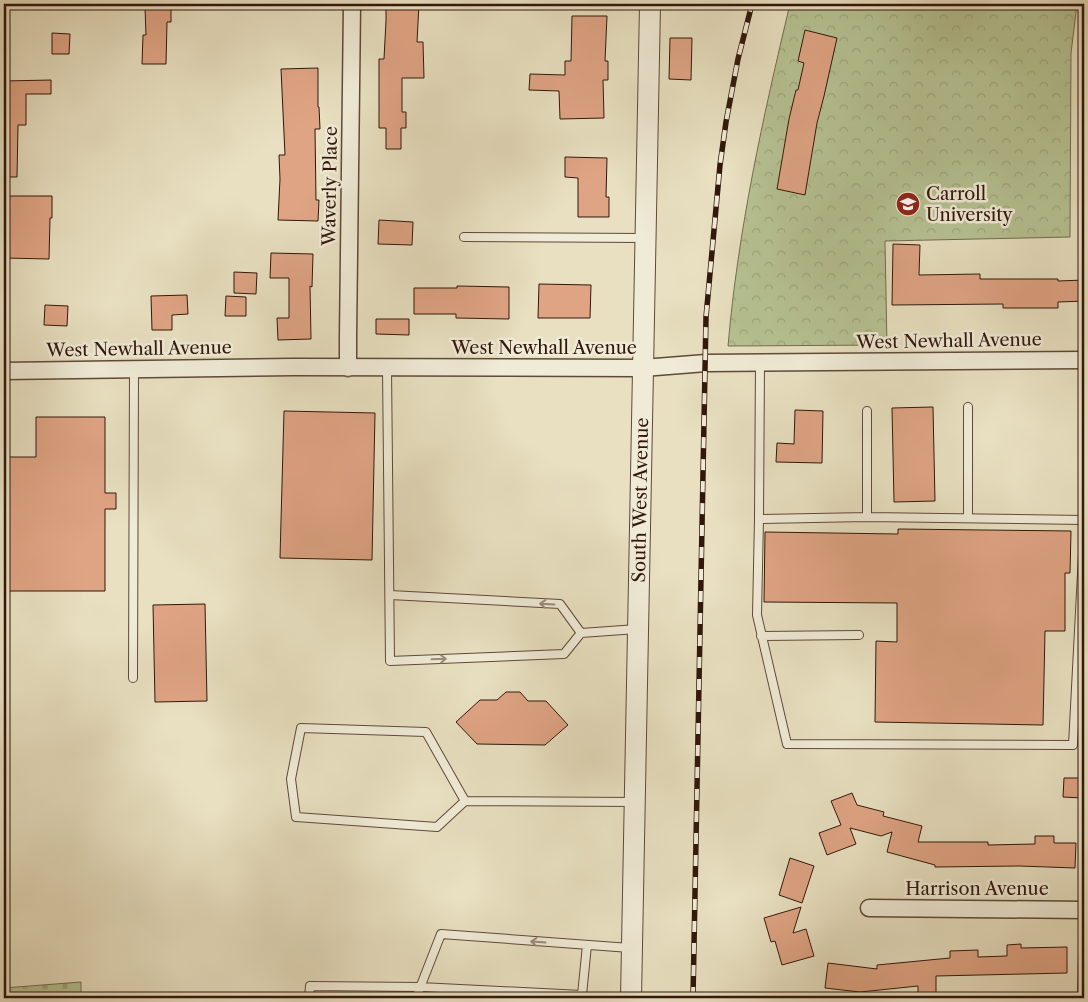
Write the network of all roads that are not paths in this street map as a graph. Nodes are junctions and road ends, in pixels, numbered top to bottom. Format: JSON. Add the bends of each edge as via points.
{"nodes":[{"id":1,"x":352,"y":4,"type":"edge"},
{"id":2,"x":650,"y":4,"type":"edge"},
{"id":3,"x":464,"y":237,"type":"dead end"},
{"id":4,"x":646,"y":238,"type":"junction"},
{"id":5,"x":1084,"y":360,"type":"edge"},
{"id":6,"x":760,"y":362,"type":"junction"},
{"id":7,"x":348,"y":368,"type":"junction"},
{"id":8,"x":387,"y":368,"type":"junction"},
{"id":9,"x":643,"y":368,"type":"junction"},
{"id":10,"x":134,"y":369,"type":"junction"},
{"id":11,"x":4,"y":371,"type":"edge"},
{"id":12,"x":968,"y":407,"type":"dead end"},
{"id":13,"x":867,"y":411,"type":"dead end"},
{"id":14,"x":867,"y":517,"type":"junction"},
{"id":15,"x":968,"y":518,"type":"junction"},
{"id":16,"x":759,"y":519,"type":"junction"},
{"id":17,"x":1084,"y":520,"type":"edge"},
{"id":18,"x":1084,"y":535,"type":"edge"},
{"id":19,"x":390,"y":596,"type":"junction"},
{"id":20,"x":638,"y":629,"type":"junction"},
{"id":21,"x":581,"y":633,"type":"junction"},
{"id":22,"x":859,"y":635,"type":"dead end"},
{"id":23,"x":761,"y":636,"type":"junction"},
{"id":24,"x":133,"y":678,"type":"dead end"},
{"id":25,"x":465,"y":801,"type":"junction"},
{"id":26,"x":634,"y":802,"type":"junction"},
{"id":27,"x":868,"y":908,"type":"dead end"},
{"id":28,"x":1084,"y":910,"type":"edge"},
{"id":29,"x":587,"y":945,"type":"junction"},
{"id":30,"x":632,"y":949,"type":"junction"},
{"id":31,"x":420,"y":987,"type":"junction"},
{"id":32,"x":309,"y":998,"type":"edge"},
{"id":33,"x":416,"y":998,"type":"edge"},
{"id":34,"x":631,"y":998,"type":"edge"},
{"id":35,"x":1082,"y":998,"type":"edge"}],
"edges":[{"from":1,"to":7,"type":"street","name":"Waverly Place"},
{"from":2,"to":4,"type":"street","name":"South West Avenue"},
{"from":3,"to":4,"type":"lane"},
{"from":4,"to":9,"type":"street","name":"South West Avenue"},
{"from":5,"to":6,"type":"street","name":"West Newhall Avenue"},
{"from":6,"to":9,"type":"street","name":"West Newhall Avenue"},
{"from":6,"to":16,"type":"lane"},
{"from":7,"to":8,"type":"street","name":"West Newhall Avenue"},
{"from":7,"to":10,"type":"street","name":"West Newhall Avenue"},
{"from":8,"to":9,"type":"street","name":"West Newhall Avenue"},
{"from":8,"to":19,"type":"lane"},
{"from":9,"to":20,"type":"street","name":"South West Avenue"},
{"from":10,"to":11,"type":"street","name":"West Newhall Avenue"},
{"from":10,"to":24,"type":"lane"},
{"from":12,"to":15,"type":"lane"},
{"from":13,"to":14,"type":"lane"},
{"from":14,"to":15,"type":"lane"},
{"from":14,"to":16,"type":"lane"},
{"from":15,"to":17,"type":"lane"},
{"from":16,"to":23,"type":"lane","via":[[757,615]]},
{"from":18,"to":23,"type":"lane","via":[[1073,745],[786,744]]},
{"from":21,"to":19,"type":"lane","one_way":true,"via":[[560,604]]},
{"from":19,"to":21,"type":"lane","one_way":true,"via":[[390,661],[564,654]]},
{"from":20,"to":21,"type":"lane"},
{"from":20,"to":26,"type":"street","name":"South West Avenue"},
{"from":22,"to":23,"type":"lane"},
{"from":25,"to":25,"type":"lane","via":[[437,827],[296,817],[290,779],[302,728],[426,732]]},
{"from":25,"to":26,"type":"lane"},
{"from":26,"to":30,"type":"street","name":"South West Avenue"},
{"from":27,"to":28,"type":"street","name":"Harrison Avenue"},
{"from":28,"to":35,"type":"lane"},
{"from":29,"to":30,"type":"lane"},
{"from":29,"to":31,"type":"lane","one_way":true,"via":[[441,934]]},
{"from":29,"to":31,"type":"lane","via":[[582,995]]},
{"from":30,"to":34,"type":"street","name":"South West Avenue"},
{"from":31,"to":32,"type":"lane","via":[[310,986]]},
{"from":31,"to":33,"type":"lane"}]}
